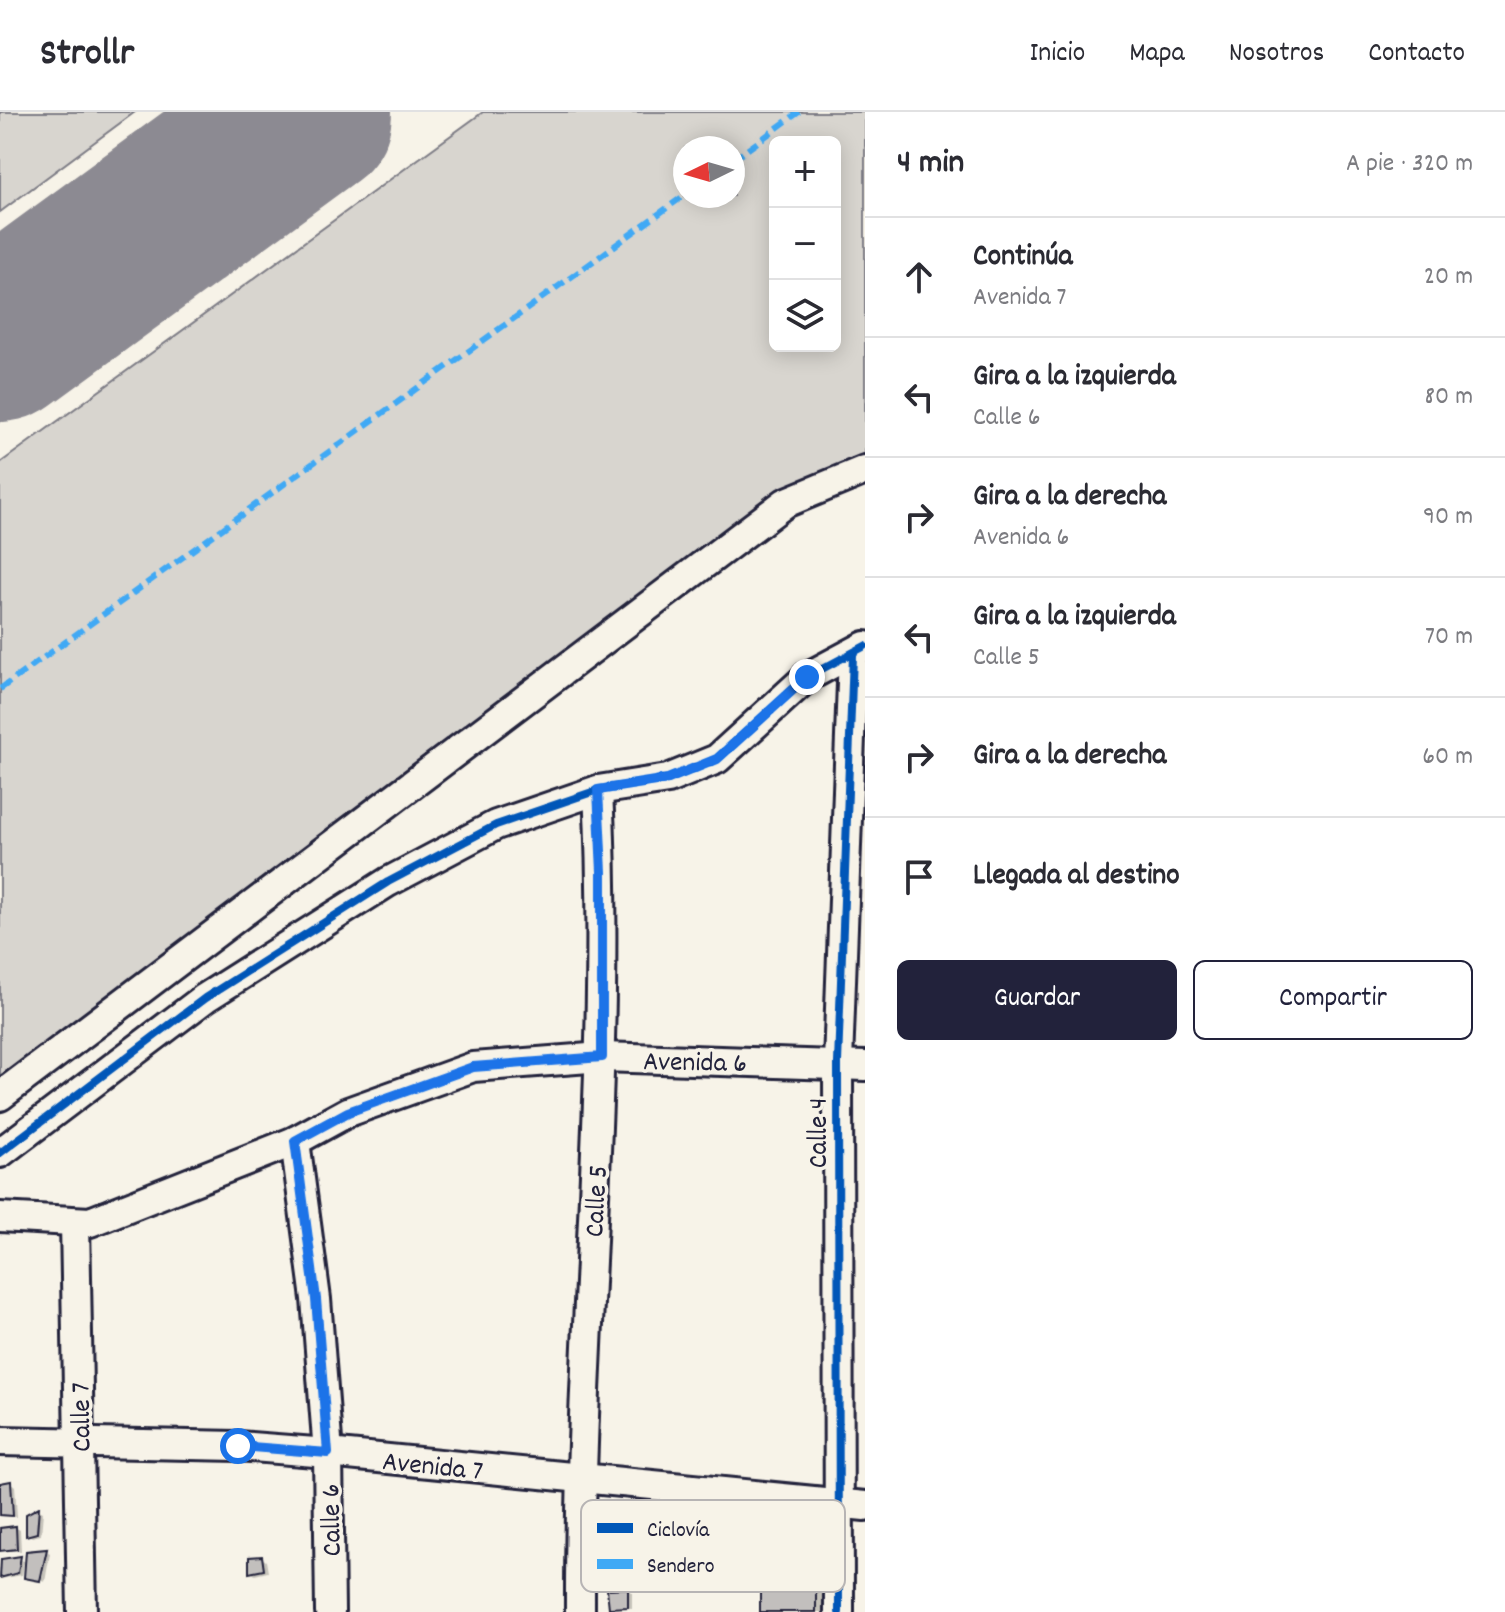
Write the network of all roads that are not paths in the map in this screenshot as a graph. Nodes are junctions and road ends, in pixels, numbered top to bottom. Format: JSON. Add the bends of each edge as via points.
{"nodes":[{"id":1,"x":865,"y":470,"type":"edge"},
{"id":2,"x":859,"y":651,"type":"edge"},
{"id":3,"x":598,"y":790,"type":"junction"},
{"id":4,"x":602,"y":1057,"type":"junction"},
{"id":5,"x":851,"y":1065,"type":"edge"},
{"id":6,"x":0,"y":1096,"type":"edge"},
{"id":7,"x":295,"y":1141,"type":"junction"},
{"id":8,"x":0,"y":1153,"type":"edge"},
{"id":9,"x":0,"y":1217,"type":"edge"},
{"id":10,"x":75,"y":1222,"type":"junction"},
{"id":11,"x":0,"y":1441,"type":"edge"},
{"id":12,"x":79,"y":1442,"type":"junction"},
{"id":13,"x":328,"y":1453,"type":"junction"},
{"id":14,"x":580,"y":1479,"type":"junction"},
{"id":15,"x":800,"y":1500,"type":"edge"},
{"id":16,"x":852,"y":1505,"type":"edge"},
{"id":17,"x":845,"y":1563,"type":"edge"},
{"id":18,"x":841,"y":1592,"type":"edge"},
{"id":19,"x":82,"y":1612,"type":"edge"},
{"id":20,"x":330,"y":1612,"type":"edge"},
{"id":21,"x":580,"y":1612,"type":"edge"},
{"id":22,"x":839,"y":1612,"type":"edge"}],
"edges":[{"from":1,"to":6,"type":"street","via":[[785,503]]},
{"from":2,"to":3,"type":"street","via":[[807,677],[717,759],[668,779]]},
{"from":2,"to":5,"type":"street","name":"Calle 4"},
{"from":3,"to":4,"type":"street","name":"Calle 5"},
{"from":3,"to":8,"type":"street","via":[[496,825],[388,882],[205,998]]},
{"from":4,"to":5,"type":"street","name":"Avenida 6"},
{"from":4,"to":7,"type":"street","name":"Avenida 6","via":[[473,1067],[348,1112]]},
{"from":4,"to":14,"type":"street","name":"Calle 5"},
{"from":5,"to":16,"type":"street","name":"Calle 4"},
{"from":7,"to":10,"type":"street","name":"Avenida 6","via":[[90,1222]]},
{"from":7,"to":13,"type":"street","name":"Calle 6","via":[[316,1299]]},
{"from":9,"to":10,"type":"street","name":"Avenida 6"},
{"from":10,"to":12,"type":"street","name":"Calle 7"},
{"from":11,"to":12,"type":"street","name":"Avenida 7"},
{"from":12,"to":13,"type":"street","name":"Avenida 7"},
{"from":12,"to":19,"type":"street","name":"Calle 7"},
{"from":13,"to":14,"type":"street","name":"Avenida 7"},
{"from":13,"to":20,"type":"street","name":"Calle 6"},
{"from":14,"to":15,"type":"street","name":"Avenida 7"},
{"from":14,"to":21,"type":"street","name":"Calle 5"},
{"from":16,"to":17,"type":"street","name":"Calle 4"},
{"from":18,"to":22,"type":"street","name":"Calle 4"}]}
